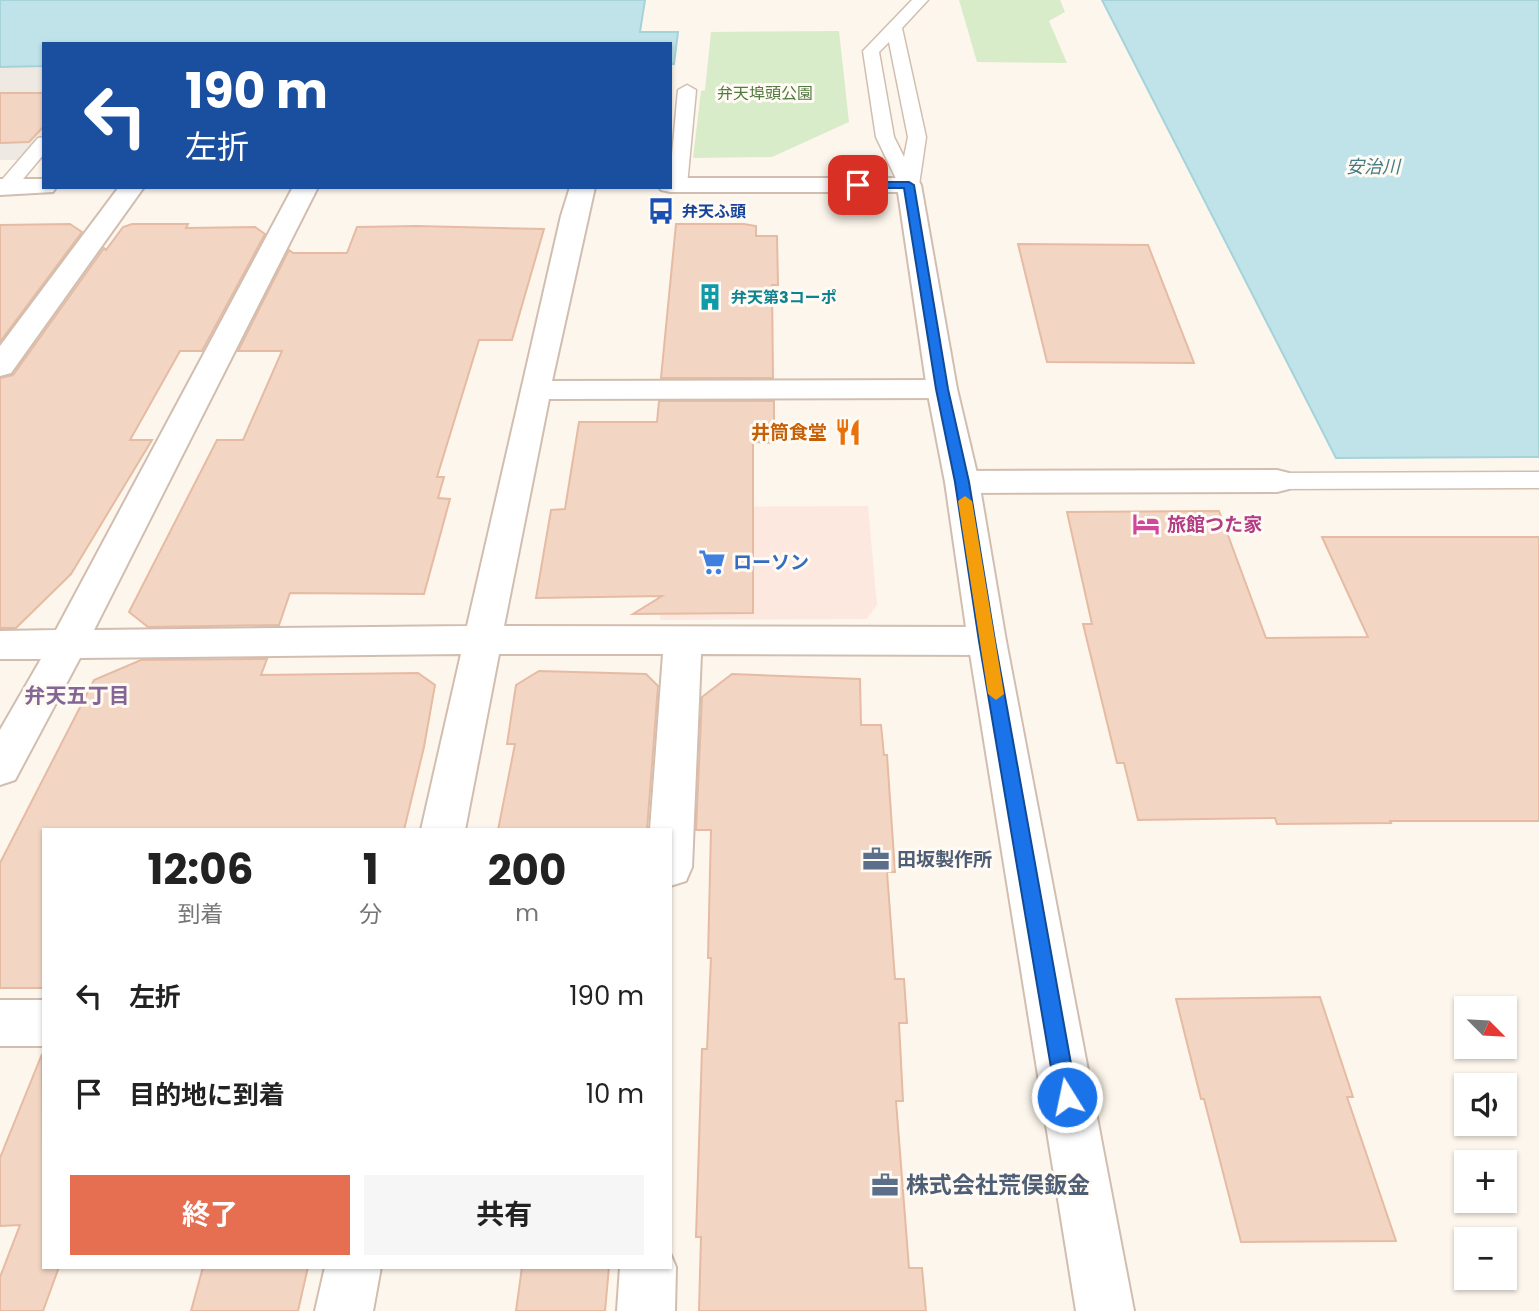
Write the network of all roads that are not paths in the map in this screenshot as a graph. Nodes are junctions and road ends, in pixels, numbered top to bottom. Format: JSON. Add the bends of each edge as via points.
{"nodes":[{"id":1,"x":920,"y":0,"type":"edge"},
{"id":2,"x":894,"y":27,"type":"junction"},
{"id":3,"x":687,"y":90,"type":"dead end"},
{"id":4,"x":42,"y":144,"type":"edge"},
{"id":5,"x":674,"y":185,"type":"edge"},
{"id":6,"x":909,"y":185,"type":"junction"},
{"id":7,"x":3,"y":187,"type":"edge"},
{"id":8,"x":42,"y":187,"type":"edge"},
{"id":9,"x":131,"y":189,"type":"edge"},
{"id":10,"x":305,"y":189,"type":"edge"},
{"id":11,"x":582,"y":189,"type":"edge"},
{"id":12,"x":0,"y":367,"type":"edge"},
{"id":13,"x":942,"y":389,"type":"junction"},
{"id":14,"x":535,"y":390,"type":"junction"},
{"id":15,"x":1539,"y":480,"type":"edge"},
{"id":16,"x":1277,"y":481,"type":"joint"},
{"id":17,"x":962,"y":482,"type":"junction"},
{"id":18,"x":484,"y":639,"type":"junction"},
{"id":19,"x":683,"y":640,"type":"junction"},
{"id":20,"x":987,"y":641,"type":"junction"},
{"id":21,"x":68,"y":644,"type":"junction"},
{"id":22,"x":0,"y":645,"type":"edge"},
{"id":23,"x":0,"y":768,"type":"edge"},
{"id":24,"x":443,"y":828,"type":"edge"},
{"id":25,"x":672,"y":832,"type":"edge"},
{"id":26,"x":0,"y":1023,"type":"edge"},
{"id":27,"x":42,"y":1023,"type":"edge"},
{"id":28,"x":353,"y":1269,"type":"edge"},
{"id":29,"x":648,"y":1269,"type":"edge"},
{"id":30,"x":344,"y":1311,"type":"edge"},
{"id":31,"x":646,"y":1311,"type":"edge"},
{"id":32,"x":1105,"y":1311,"type":"edge"}],
"edges":[{"from":1,"to":2,"type":"lane"},
{"from":2,"to":6,"type":"lane","via":[[917,137]]},
{"from":2,"to":6,"type":"lane","via":[[871,51],[885,136]]},
{"from":3,"to":5,"type":"lane"},
{"from":4,"to":7,"type":"lane"},
{"from":5,"to":6,"type":"street"},
{"from":6,"to":13,"type":"street"},
{"from":7,"to":8,"type":"street"},
{"from":9,"to":12,"type":"street"},
{"from":10,"to":21,"type":"street"},
{"from":11,"to":14,"type":"street"},
{"from":13,"to":14,"type":"street"},
{"from":13,"to":17,"type":"street"},
{"from":14,"to":18,"type":"street"},
{"from":15,"to":16,"type":"lane"},
{"from":16,"to":17,"type":"street"},
{"from":17,"to":20,"type":"street"},
{"from":18,"to":19,"type":"street"},
{"from":18,"to":21,"type":"street"},
{"from":18,"to":24,"type":"street"},
{"from":19,"to":20,"type":"street"},
{"from":19,"to":25,"type":"street"},
{"from":20,"to":32,"type":"street"},
{"from":21,"to":22,"type":"street"},
{"from":21,"to":23,"type":"street"},
{"from":26,"to":27,"type":"street"},
{"from":28,"to":30,"type":"street"},
{"from":29,"to":31,"type":"street"}]}
